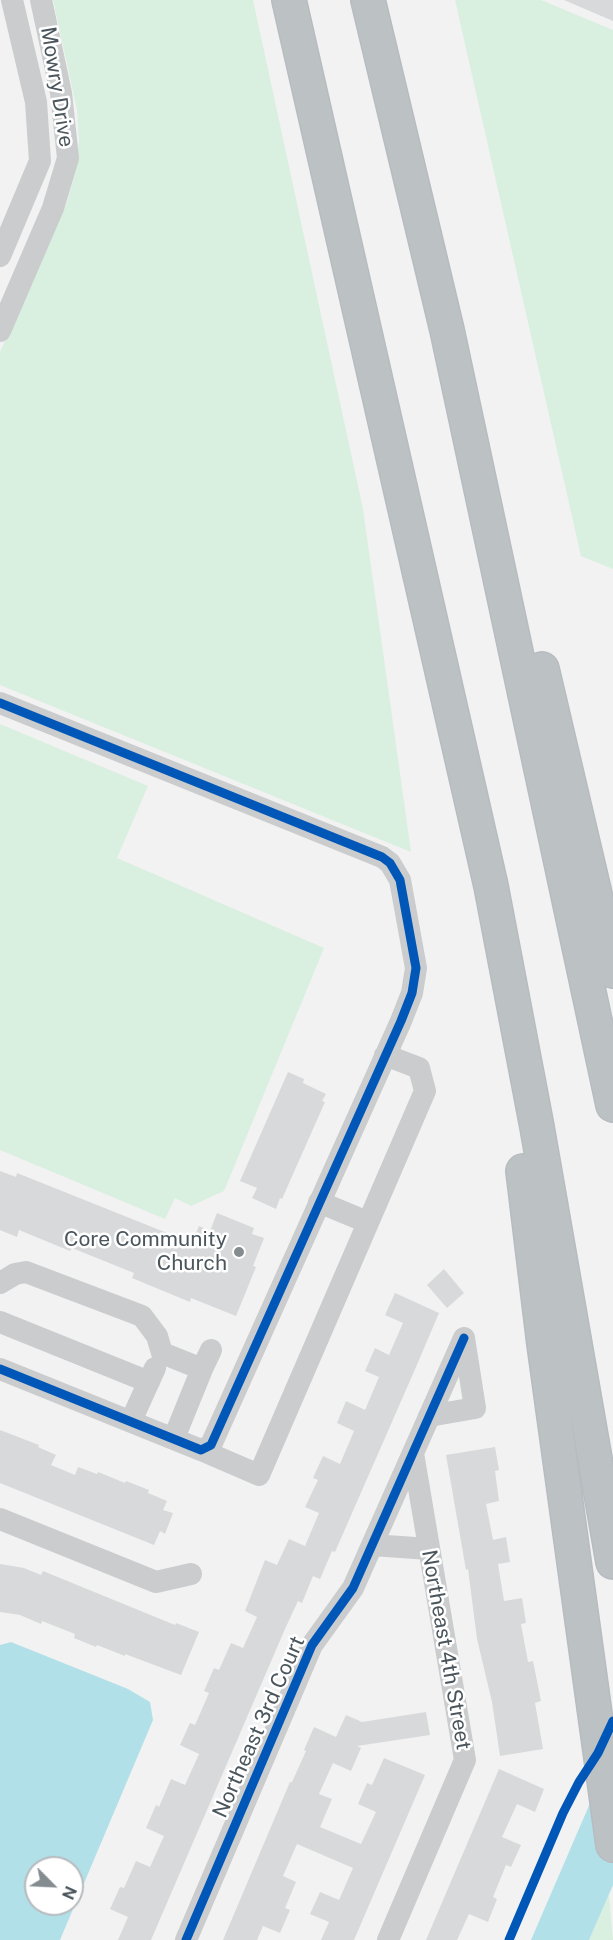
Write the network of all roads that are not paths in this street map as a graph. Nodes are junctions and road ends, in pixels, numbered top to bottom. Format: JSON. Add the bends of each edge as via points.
{"nodes":[{"id":1,"x":12,"y":0,"type":"edge"},
{"id":2,"x":41,"y":0,"type":"edge"},
{"id":3,"x":289,"y":0,"type":"edge"},
{"id":4,"x":368,"y":0,"type":"edge"},
{"id":5,"x":0,"y":256,"type":"edge"},
{"id":6,"x":447,"y":330,"type":"junction"},
{"id":7,"x":0,"y":332,"type":"edge"},
{"id":8,"x":0,"y":703,"type":"edge"},
{"id":9,"x":490,"y":886,"type":"junction"},
{"id":10,"x":613,"y":971,"type":"edge"},
{"id":11,"x":385,"y":1055,"type":"junction"},
{"id":12,"x":613,"y":1105,"type":"edge"},
{"id":13,"x":320,"y":1202,"type":"junction"},
{"id":14,"x":368,"y":1222,"type":"junction"},
{"id":15,"x":0,"y":1283,"type":"edge"},
{"id":16,"x":0,"y":1322,"type":"edge"},
{"id":17,"x":162,"y":1353,"type":"junction"},
{"id":18,"x":0,"y":1369,"type":"edge"},
{"id":19,"x":149,"y":1382,"type":"junction"},
{"id":20,"x":429,"y":1416,"type":"dead end"},
{"id":21,"x":131,"y":1421,"type":"junction"},
{"id":22,"x":174,"y":1438,"type":"junction"},
{"id":23,"x":201,"y":1450,"type":"junction"},
{"id":24,"x":413,"y":1453,"type":"junction"},
{"id":25,"x":5,"y":1524,"type":"edge"},
{"id":26,"x":372,"y":1545,"type":"junction"},
{"id":27,"x":429,"y":1549,"type":"junction"},
{"id":28,"x":613,"y":1562,"type":"edge"},
{"id":29,"x":190,"y":1574,"type":"dead end"},
{"id":30,"x":613,"y":1845,"type":"edge"},
{"id":31,"x":186,"y":1940,"type":"edge"},
{"id":32,"x":388,"y":1940,"type":"edge"}],
"edges":[{"from":1,"to":5,"type":"street","via":[[36,102],[40,160]]},
{"from":2,"to":7,"type":"street","name":"Mowry Drive","via":[[61,93],[68,158],[53,208]]},
{"from":3,"to":9,"type":"highway"},
{"from":4,"to":6,"type":"highway"},
{"from":6,"to":10,"type":"highway","via":[[477,410]]},
{"from":6,"to":12,"type":"highway"},
{"from":8,"to":11,"type":"street","via":[[374,852],[390,863],[400,880],[416,968],[412,993]]},
{"from":9,"to":28,"type":"highway","via":[[537,1127]]},
{"from":9,"to":30,"type":"highway","via":[[543,1344]]},
{"from":11,"to":13,"type":"street"},
{"from":11,"to":14,"type":"street","via":[[419,1068],[425,1091]]},
{"from":13,"to":14,"type":"street"},
{"from":13,"to":23,"type":"street","via":[[211,1445]]},
{"from":14,"to":23,"type":"street","via":[[259,1475]]},
{"from":15,"to":17,"type":"street","via":[[26,1272],[142,1316],[157,1336]]},
{"from":16,"to":19,"type":"street"},
{"from":17,"to":19,"type":"street"},
{"from":17,"to":22,"type":"street","via":[[207,1359]]},
{"from":18,"to":21,"type":"street"},
{"from":19,"to":21,"type":"street"},
{"from":20,"to":24,"type":"street","name":"Northeast 3rd Court"},
{"from":21,"to":22,"type":"street"},
{"from":22,"to":23,"type":"street"},
{"from":24,"to":26,"type":"street","name":"Northeast 3rd Court"},
{"from":24,"to":27,"type":"street","name":"Northeast 4th Street"},
{"from":25,"to":29,"type":"street","via":[[156,1582]]},
{"from":26,"to":27,"type":"street"},
{"from":26,"to":31,"type":"street","name":"Northeast 3rd Court","via":[[353,1588],[312,1645]]},
{"from":27,"to":32,"type":"street","name":"Northeast 4th Street","via":[[465,1760]]}]}
